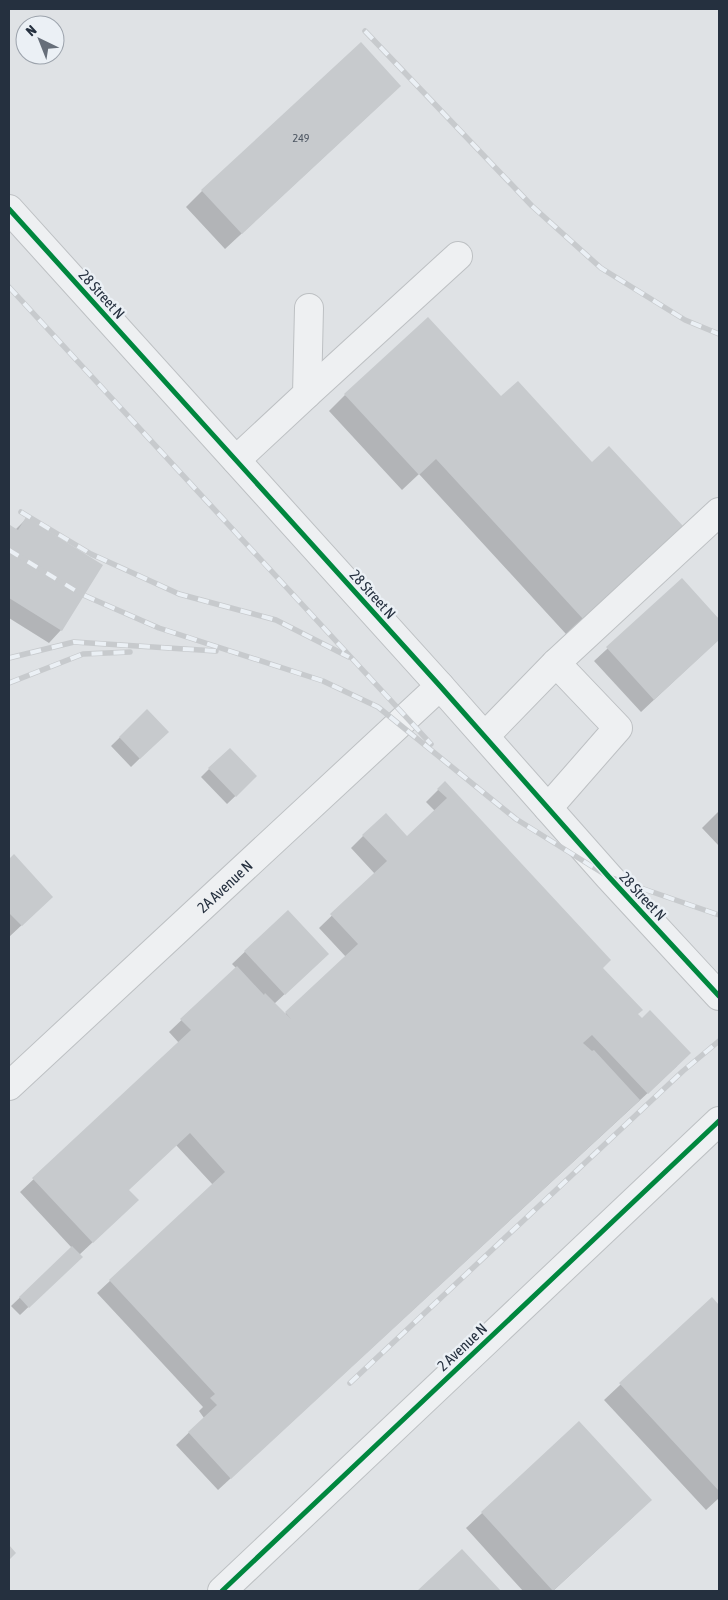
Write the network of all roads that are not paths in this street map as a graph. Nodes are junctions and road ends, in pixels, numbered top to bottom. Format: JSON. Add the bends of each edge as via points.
{"nodes":[{"id":1,"x":9,"y":209,"type":"edge"},
{"id":2,"x":458,"y":256,"type":"dead end"},
{"id":3,"x":309,"y":308,"type":"dead end"},
{"id":4,"x":307,"y":394,"type":"junction"},
{"id":5,"x":236,"y":460,"type":"junction"},
{"id":6,"x":719,"y":512,"type":"edge"},
{"id":7,"x":556,"y":663,"type":"junction"},
{"id":8,"x":440,"y":686,"type":"junction"},
{"id":9,"x":485,"y":736,"type":"junction"},
{"id":10,"x":548,"y":808,"type":"junction"},
{"id":11,"x":719,"y":996,"type":"edge"},
{"id":12,"x":9,"y":1086,"type":"edge"},
{"id":13,"x":719,"y":1121,"type":"edge"},
{"id":14,"x":222,"y":1591,"type":"edge"}],
"edges":[{"from":1,"to":5,"type":"street","name":"28 Street N"},
{"from":2,"to":4,"type":"street"},
{"from":3,"to":4,"type":"street"},
{"from":4,"to":5,"type":"street"},
{"from":5,"to":8,"type":"street","name":"28 Street N"},
{"from":6,"to":7,"type":"street"},
{"from":7,"to":9,"type":"street"},
{"from":7,"to":10,"type":"street","via":[[618,728]]},
{"from":8,"to":9,"type":"street","name":"28 Street N"},
{"from":8,"to":12,"type":"street","name":"2A Avenue N"},
{"from":9,"to":10,"type":"street","name":"28 Street N"},
{"from":10,"to":11,"type":"street","name":"28 Street N"},
{"from":13,"to":14,"type":"street","name":"2 Avenue N"}]}
